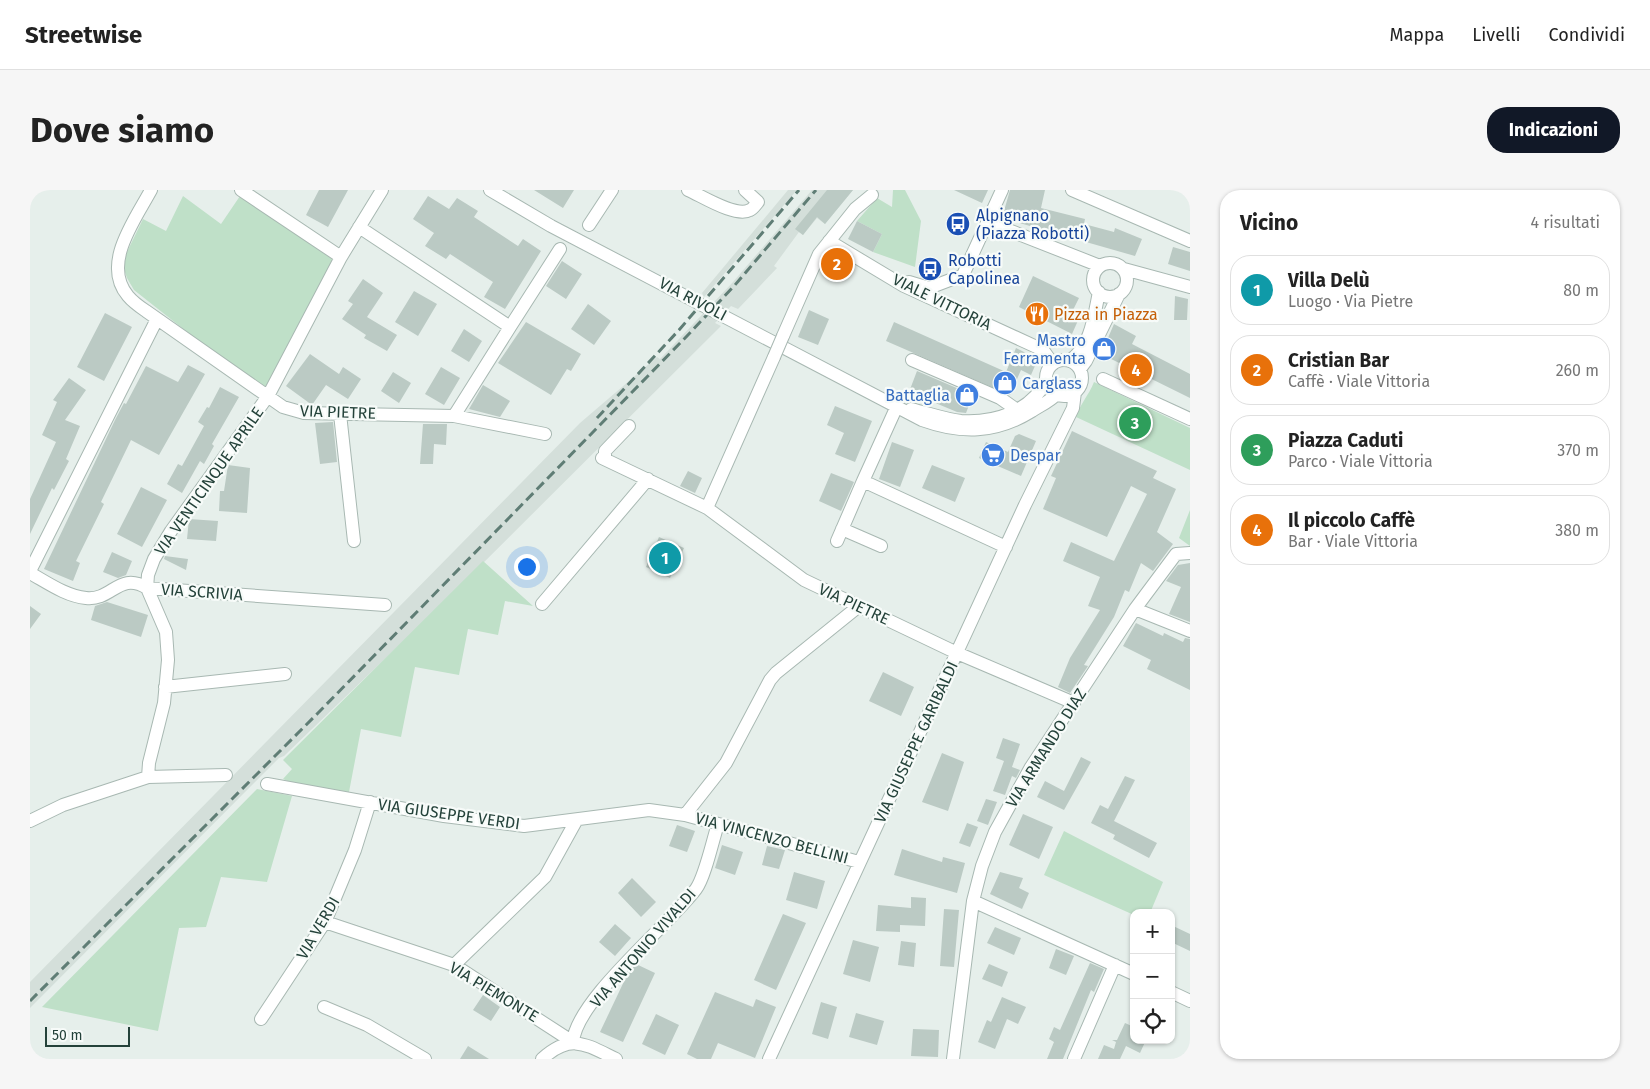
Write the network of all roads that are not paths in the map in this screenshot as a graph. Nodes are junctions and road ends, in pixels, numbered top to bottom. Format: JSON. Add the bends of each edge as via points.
{"nodes":[{"id":1,"x":151,"y":190,"type":"edge"},
{"id":2,"x":241,"y":190,"type":"edge"},
{"id":3,"x":382,"y":190,"type":"edge"},
{"id":4,"x":490,"y":190,"type":"edge"},
{"id":5,"x":612,"y":190,"type":"edge"},
{"id":6,"x":688,"y":190,"type":"edge"},
{"id":7,"x":746,"y":190,"type":"edge"},
{"id":8,"x":1002,"y":190,"type":"edge"},
{"id":9,"x":1072,"y":190,"type":"edge"},
{"id":10,"x":872,"y":195,"type":"dead end"},
{"id":11,"x":988,"y":222,"type":"junction"},
{"id":12,"x":589,"y":225,"type":"dead end"},
{"id":13,"x":359,"y":227,"type":"junction"},
{"id":14,"x":1190,"y":241,"type":"edge"},
{"id":15,"x":829,"y":242,"type":"junction"},
{"id":16,"x":560,"y":249,"type":"dead end"},
{"id":17,"x":341,"y":257,"type":"junction"},
{"id":18,"x":1100,"y":266,"type":"junction"},
{"id":19,"x":1124,"y":269,"type":"junction"},
{"id":20,"x":889,"y":276,"type":"junction"},
{"id":21,"x":1146,"y":277,"type":"junction"},
{"id":22,"x":943,"y":283,"type":"junction"},
{"id":23,"x":1190,"y":287,"type":"edge"},
{"id":24,"x":1123,"y":290,"type":"junction"},
{"id":25,"x":1099,"y":292,"type":"junction"},
{"id":26,"x":945,"y":304,"type":"junction"},
{"id":27,"x":157,"y":319,"type":"junction"},
{"id":28,"x":510,"y":327,"type":"junction"},
{"id":29,"x":912,"y":360,"type":"dead end"},
{"id":30,"x":1053,"y":364,"type":"junction"},
{"id":31,"x":1074,"y":365,"type":"junction"},
{"id":32,"x":1103,"y":379,"type":"dead end"},
{"id":33,"x":1047,"y":380,"type":"junction"},
{"id":34,"x":1066,"y":394,"type":"junction"},
{"id":35,"x":268,"y":396,"type":"junction"},
{"id":36,"x":897,"y":406,"type":"junction"},
{"id":37,"x":1017,"y":410,"type":"junction"},
{"id":38,"x":340,"y":414,"type":"junction"},
{"id":39,"x":454,"y":416,"type":"junction"},
{"id":40,"x":1190,"y":419,"type":"edge"},
{"id":41,"x":629,"y":426,"type":"dead end"},
{"id":42,"x":546,"y":434,"type":"dead end"},
{"id":43,"x":648,"y":479,"type":"junction"},
{"id":44,"x":863,"y":481,"type":"junction"},
{"id":45,"x":707,"y":508,"type":"junction"},
{"id":46,"x":842,"y":529,"type":"junction"},
{"id":47,"x":354,"y":541,"type":"dead end"},
{"id":48,"x":837,"y":541,"type":"dead end"},
{"id":49,"x":881,"y":546,"type":"dead end"},
{"id":50,"x":1006,"y":547,"type":"junction"},
{"id":51,"x":1186,"y":554,"type":"edge"},
{"id":52,"x":30,"y":572,"type":"edge"},
{"id":53,"x":147,"y":588,"type":"junction"},
{"id":54,"x":542,"y":604,"type":"dead end"},
{"id":55,"x":385,"y":605,"type":"dead end"},
{"id":56,"x":859,"y":606,"type":"junction"},
{"id":57,"x":1135,"y":609,"type":"junction"},
{"id":58,"x":1190,"y":631,"type":"edge"},
{"id":59,"x":957,"y":653,"type":"junction"},
{"id":60,"x":285,"y":674,"type":"dead end"},
{"id":61,"x":165,"y":687,"type":"junction"},
{"id":62,"x":1074,"y":703,"type":"junction"},
{"id":63,"x":226,"y":775,"type":"dead end"},
{"id":64,"x":148,"y":777,"type":"junction"},
{"id":65,"x":267,"y":784,"type":"dead end"},
{"id":66,"x":370,"y":802,"type":"junction"},
{"id":67,"x":685,"y":815,"type":"junction"},
{"id":68,"x":30,"y":821,"type":"edge"},
{"id":69,"x":576,"y":821,"type":"junction"},
{"id":70,"x":718,"y":824,"type":"junction"},
{"id":71,"x":859,"y":862,"type":"junction"},
{"id":72,"x":973,"y":901,"type":"junction"},
{"id":73,"x":325,"y":922,"type":"junction"},
{"id":74,"x":454,"y":965,"type":"junction"},
{"id":75,"x":1115,"y":965,"type":"junction"},
{"id":76,"x":1130,"y":972,"type":"edge"},
{"id":77,"x":1175,"y":994,"type":"edge"},
{"id":78,"x":1190,"y":1000,"type":"edge"},
{"id":79,"x":324,"y":1007,"type":"dead end"},
{"id":80,"x":261,"y":1019,"type":"dead end"},
{"id":81,"x":573,"y":1042,"type":"junction"},
{"id":82,"x":425,"y":1059,"type":"edge"},
{"id":83,"x":542,"y":1059,"type":"edge"},
{"id":84,"x":616,"y":1059,"type":"edge"},
{"id":85,"x":769,"y":1059,"type":"edge"},
{"id":86,"x":953,"y":1059,"type":"edge"},
{"id":87,"x":1074,"y":1059,"type":"edge"}],
"edges":[{"from":1,"to":27,"type":"street","name":"VIA PIETRE","via":[[120,250],[117,269],[129,298]]},
{"from":2,"to":17,"type":"street"},
{"from":3,"to":13,"type":"street","name":"VIA VENTICINQUE APRILE"},
{"from":4,"to":36,"type":"street","name":"VIA RIVOLI","via":[[543,222]]},
{"from":5,"to":12,"type":"street"},
{"from":6,"to":7,"type":"street","via":[[728,209],[744,212],[758,202]]},
{"from":8,"to":11,"type":"street"},
{"from":9,"to":14,"type":"street"},
{"from":10,"to":15,"type":"street","via":[[855,209]]},
{"from":11,"to":18,"type":"street"},
{"from":11,"to":22,"type":"street","via":[[963,274]]},
{"from":13,"to":17,"type":"street","name":"VIA VENTICINQUE APRILE"},
{"from":13,"to":28,"type":"street"},
{"from":15,"to":20,"type":"street","name":"VIALE VITTORIA"},
{"from":15,"to":45,"type":"street","bridge":true,"via":[[820,254]]},
{"from":16,"to":28,"type":"street"},
{"from":17,"to":35,"type":"street","name":"VIA VENTICINQUE APRILE"},
{"from":18,"to":19,"type":"street","via":[[1111,262]]},
{"from":18,"to":25,"type":"street","via":[[1094,277]]},
{"from":19,"to":21,"type":"street"},
{"from":19,"to":24,"type":"street","via":[[1127,275]]},
{"from":20,"to":22,"type":"street","via":[[929,288]]},
{"from":20,"to":26,"type":"street","name":"VIALE VITTORIA"},
{"from":21,"to":23,"type":"street","via":[[1164,278]]},
{"from":21,"to":24,"type":"street"},
{"from":22,"to":26,"type":"street"},
{"from":24,"to":25,"type":"street","via":[[1110,297]]},
{"from":24,"to":31,"type":"street","via":[[1086,361]]},
{"from":25,"to":31,"type":"street","via":[[1084,347]]},
{"from":26,"to":30,"type":"street","name":"VIALE VITTORIA","via":[[1043,350]]},
{"from":27,"to":35,"type":"street","name":"VIA PIETRE"},
{"from":27,"to":52,"type":"street"},
{"from":28,"to":39,"type":"street"},
{"from":29,"to":37,"type":"street","via":[[1000,398]]},
{"from":30,"to":31,"type":"street","via":[[1060,361]]},
{"from":30,"to":33,"type":"street","via":[[1048,370]]},
{"from":31,"to":34,"type":"street","via":[[1082,380]]},
{"from":32,"to":40,"type":"street"},
{"from":33,"to":34,"type":"street","via":[[1050,389]]},
{"from":33,"to":37,"type":"street","name":"VIA RIVOLI","via":[[1032,401]]},
{"from":34,"to":36,"type":"street","name":"VIA RIVOLI","via":[[1016,421],[981,430],[941,427]]},
{"from":34,"to":50,"type":"street","name":"VIA GIUSEPPE GARIBALDI","via":[[1064,425]]},
{"from":35,"to":38,"type":"street","name":"VIA PIETRE","via":[[283,408],[304,413]]},
{"from":35,"to":53,"type":"street","name":"VIA VENTICINQUE APRILE","via":[[171,531],[154,559]]},
{"from":36,"to":37,"type":"street","name":"VIA RIVOLI","via":[[960,421],[995,419]]},
{"from":36,"to":44,"type":"street"},
{"from":38,"to":39,"type":"street","name":"VIA PIETRE"},
{"from":38,"to":47,"type":"street"},
{"from":39,"to":42,"type":"street","name":"VIA PIETRE"},
{"from":41,"to":43,"type":"street","name":"VIA PIETRE","via":[[605,451],[603,458]]},
{"from":43,"to":45,"type":"street","name":"VIA PIETRE"},
{"from":43,"to":54,"type":"street"},
{"from":44,"to":46,"type":"street"},
{"from":44,"to":50,"type":"street"},
{"from":45,"to":56,"type":"street","name":"VIA PIETRE","via":[[804,580]]},
{"from":46,"to":48,"type":"street"},
{"from":46,"to":49,"type":"street"},
{"from":50,"to":59,"type":"street","name":"VIA GIUSEPPE GARIBALDI"},
{"from":51,"to":57,"type":"street","name":"VIA ARMANDO DIAZ","via":[[1176,554]]},
{"from":52,"to":53,"type":"street","name":"VIA SCRIVIA","via":[[65,592],[88,598],[108,593],[125,582],[137,582]]},
{"from":53,"to":55,"type":"street","name":"VIA SCRIVIA"},
{"from":53,"to":61,"type":"street","via":[[166,632],[168,660]]},
{"from":56,"to":59,"type":"street","name":"VIA PIETRE"},
{"from":56,"to":67,"type":"street","via":[[770,680],[726,763]]},
{"from":57,"to":58,"type":"street"},
{"from":57,"to":62,"type":"street","name":"VIA ARMANDO DIAZ"},
{"from":59,"to":62,"type":"street","name":"VIA PIETRE"},
{"from":59,"to":71,"type":"street","name":"VIA GIUSEPPE GARIBALDI"},
{"from":60,"to":61,"type":"street"},
{"from":61,"to":64,"type":"street"},
{"from":62,"to":72,"type":"street","name":"VIA ARMANDO DIAZ","via":[[1012,798],[982,866]]},
{"from":63,"to":64,"type":"street"},
{"from":64,"to":68,"type":"street","via":[[63,805]]},
{"from":65,"to":66,"type":"street","name":"VIA GIUSEPPE VERDI"},
{"from":66,"to":69,"type":"street","name":"VIA GIUSEPPE VERDI","via":[[524,826]]},
{"from":66,"to":73,"type":"street","name":"VIA VERDI","via":[[355,850]]},
{"from":67,"to":69,"type":"street","name":"VIA GIUSEPPE VERDI","via":[[649,810]]},
{"from":67,"to":70,"type":"street","name":"VIA VINCENZO BELLINI"},
{"from":69,"to":74,"type":"street","via":[[545,877]]},
{"from":70,"to":71,"type":"street","name":"VIA VINCENZO BELLINI"},
{"from":70,"to":81,"type":"street","name":"VIA ANTONIO VIVALDI","via":[[697,887],[606,985],[578,1024]]},
{"from":71,"to":85,"type":"street","name":"VIA GIUSEPPE GARIBALDI"},
{"from":72,"to":75,"type":"street"},
{"from":72,"to":86,"type":"street","name":"VIA ARMANDO DIAZ"},
{"from":73,"to":74,"type":"street","name":"VIA PIEMONTE"},
{"from":73,"to":80,"type":"street","name":"VIA VERDI"},
{"from":74,"to":81,"type":"street","name":"VIA PIEMONTE"},
{"from":75,"to":76,"type":"street"},
{"from":75,"to":87,"type":"street"},
{"from":77,"to":78,"type":"street"},
{"from":79,"to":82,"type":"street","via":[[367,1024]]},
{"from":81,"to":83,"type":"street","via":[[561,1045]]},
{"from":81,"to":84,"type":"street","name":"VIA PIEMONTE"}]}
